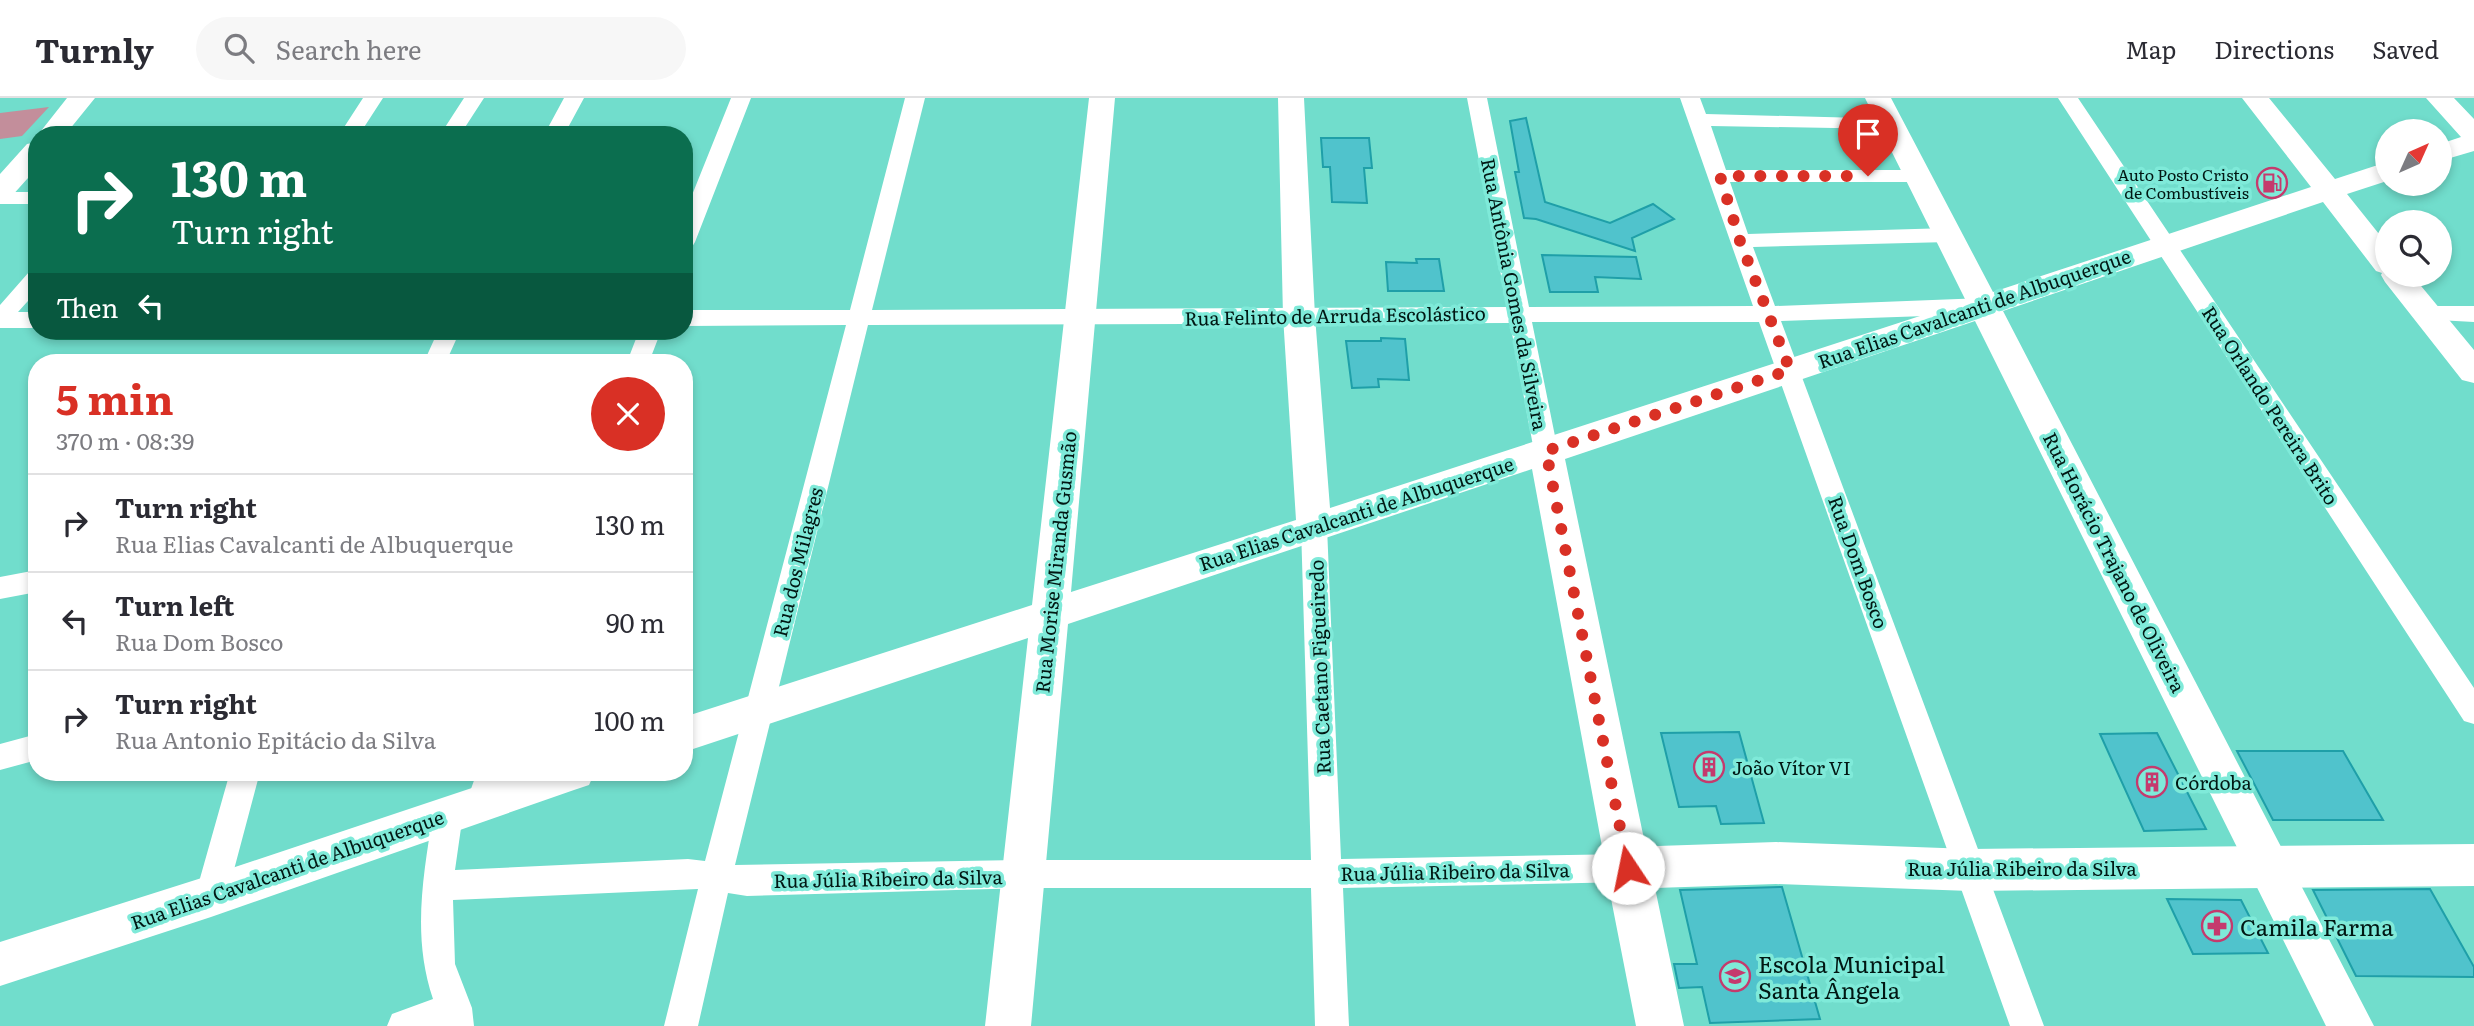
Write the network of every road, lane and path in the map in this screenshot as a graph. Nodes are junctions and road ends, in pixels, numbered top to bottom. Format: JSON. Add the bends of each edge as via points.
{"nodes":[{"id":1,"x":82,"y":98,"type":"edge"},
{"id":2,"x":373,"y":98,"type":"edge"},
{"id":3,"x":474,"y":98,"type":"edge"},
{"id":4,"x":574,"y":98,"type":"edge"},
{"id":5,"x":741,"y":98,"type":"edge"},
{"id":6,"x":915,"y":98,"type":"edge"},
{"id":7,"x":1102,"y":98,"type":"edge"},
{"id":8,"x":1291,"y":98,"type":"edge"},
{"id":9,"x":1477,"y":98,"type":"edge"},
{"id":10,"x":2068,"y":98,"type":"edge"},
{"id":11,"x":2255,"y":98,"type":"edge"},
{"id":12,"x":2439,"y":98,"type":"edge"},
{"id":13,"x":1695,"y":109,"type":"edge"},
{"id":14,"x":1885,"y":111,"type":"edge"},
{"id":15,"x":58,"y":126,"type":"edge"},
{"id":16,"x":355,"y":126,"type":"edge"},
{"id":17,"x":456,"y":126,"type":"edge"},
{"id":18,"x":559,"y":126,"type":"edge"},
{"id":19,"x":2474,"y":135,"type":"edge"},
{"id":20,"x":2474,"y":142,"type":"edge"},
{"id":21,"x":2452,"y":149,"type":"edge"},
{"id":22,"x":28,"y":160,"type":"edge"},
{"id":23,"x":2375,"y":175,"type":"edge"},
{"id":24,"x":1720,"y":176,"type":"junction"},
{"id":25,"x":1918,"y":176,"type":"junction"},
{"id":26,"x":2330,"y":190,"type":"junction"},
{"id":27,"x":0,"y":192,"type":"edge"},
{"id":28,"x":0,"y":198,"type":"edge"},
{"id":29,"x":28,"y":198,"type":"edge"},
{"id":30,"x":693,"y":219,"type":"edge"},
{"id":31,"x":1949,"y":235,"type":"junction"},
{"id":32,"x":1740,"y":241,"type":"junction"},
{"id":33,"x":2165,"y":243,"type":"junction"},
{"id":34,"x":2375,"y":248,"type":"edge"},
{"id":35,"x":28,"y":286,"type":"edge"},
{"id":36,"x":2406,"y":287,"type":"edge"},
{"id":37,"x":1985,"y":306,"type":"junction"},
{"id":38,"x":1520,"y":313,"type":"junction"},
{"id":39,"x":1768,"y":314,"type":"junction"},
{"id":40,"x":2427,"y":314,"type":"junction"},
{"id":41,"x":2474,"y":314,"type":"edge"},
{"id":42,"x":859,"y":316,"type":"junction"},
{"id":43,"x":1300,"y":316,"type":"junction"},
{"id":44,"x":1079,"y":317,"type":"junction"},
{"id":45,"x":693,"y":318,"type":"edge"},
{"id":46,"x":0,"y":319,"type":"edge"},
{"id":47,"x":28,"y":320,"type":"edge"},
{"id":48,"x":1790,"y":370,"type":"junction"},
{"id":49,"x":2474,"y":372,"type":"edge"},
{"id":50,"x":1546,"y":451,"type":"junction"},
{"id":51,"x":1314,"y":527,"type":"junction"},
{"id":52,"x":28,"y":583,"type":"edge"},
{"id":53,"x":0,"y":588,"type":"edge"},
{"id":54,"x":1050,"y":613,"type":"junction"},
{"id":55,"x":759,"y":710,"type":"junction"},
{"id":56,"x":2474,"y":712,"type":"edge"},
{"id":57,"x":693,"y":732,"type":"edge"},
{"id":58,"x":28,"y":749,"type":"edge"},
{"id":59,"x":0,"y":757,"type":"edge"},
{"id":60,"x":243,"y":781,"type":"edge"},
{"id":61,"x":536,"y":781,"type":"edge"},
{"id":62,"x":473,"y":796,"type":"edge"},
{"id":63,"x":2474,"y":864,"type":"edge"},
{"id":64,"x":1628,"y":868,"type":"junction"},
{"id":65,"x":2270,"y":868,"type":"junction"},
{"id":66,"x":1969,"y":870,"type":"junction"},
{"id":67,"x":1023,"y":874,"type":"junction"},
{"id":68,"x":1325,"y":874,"type":"junction"},
{"id":69,"x":716,"y":877,"type":"junction"},
{"id":70,"x":437,"y":886,"type":"junction"},
{"id":71,"x":211,"y":896,"type":"junction"},
{"id":72,"x":0,"y":964,"type":"edge"},
{"id":73,"x":456,"y":1017,"type":"edge"},
{"id":74,"x":404,"y":1026,"type":"edge"},
{"id":75,"x":681,"y":1026,"type":"edge"},
{"id":76,"x":1008,"y":1026,"type":"edge"},
{"id":77,"x":1332,"y":1026,"type":"edge"},
{"id":78,"x":1660,"y":1026,"type":"edge"},
{"id":79,"x":2027,"y":1026,"type":"edge"},
{"id":80,"x":2351,"y":1026,"type":"edge"}],
"edges":[{"from":1,"to":15,"type":"street"},
{"from":2,"to":16,"type":"street"},
{"from":3,"to":17,"type":"street"},
{"from":4,"to":18,"type":"street"},
{"from":5,"to":30,"type":"street"},
{"from":6,"to":42,"type":"street","name":"Rua dos Milagres"},
{"from":7,"to":44,"type":"street","name":"Rua Morise Miranda Gusmão"},
{"from":8,"to":43,"type":"street","name":"Rua Caetano Figueiredo"},
{"from":9,"to":38,"type":"street","name":"Rua Antônia Gomes da Silveira"},
{"from":10,"to":33,"type":"street","name":"Rua Orlando Pereira Brito"},
{"from":11,"to":26,"type":"street"},
{"from":12,"to":19,"type":"street"},
{"from":13,"to":14,"type":"street"},
{"from":13,"to":24,"type":"street","name":"Rua Dom Bosco"},
{"from":14,"to":25,"type":"street","name":"Rua Horácio Trajano de Oliveira"},
{"from":20,"to":21,"type":"street"},
{"from":22,"to":27,"type":"street"},
{"from":23,"to":26,"type":"street","name":"Rua Elias Cavalcanti de Albuquerque"},
{"from":24,"to":25,"type":"street"},
{"from":24,"to":32,"type":"street","name":"Rua Dom Bosco"},
{"from":25,"to":31,"type":"street","name":"Rua Horácio Trajano de Oliveira"},
{"from":26,"to":33,"type":"street","name":"Rua Elias Cavalcanti de Albuquerque"},
{"from":26,"to":34,"type":"street"},
{"from":28,"to":29,"type":"street"},
{"from":31,"to":32,"type":"street"},
{"from":31,"to":37,"type":"street","name":"Rua Horácio Trajano de Oliveira"},
{"from":32,"to":39,"type":"street","name":"Rua Dom Bosco"},
{"from":33,"to":37,"type":"street","name":"Rua Elias Cavalcanti de Albuquerque"},
{"from":33,"to":56,"type":"street","name":"Rua Orlando Pereira Brito"},
{"from":35,"to":46,"type":"street"},
{"from":36,"to":40,"type":"street"},
{"from":37,"to":39,"type":"street","name":"Rua Felinto de Arruda Escolástico"},
{"from":37,"to":48,"type":"street","name":"Rua Elias Cavalcanti de Albuquerque"},
{"from":37,"to":65,"type":"street","name":"Rua Horácio Trajano de Oliveira"},
{"from":38,"to":39,"type":"street","name":"Rua Felinto de Arruda Escolástico"},
{"from":38,"to":43,"type":"street","name":"Rua Felinto de Arruda Escolástico"},
{"from":38,"to":50,"type":"street","name":"Rua Antônia Gomes da Silveira"},
{"from":39,"to":48,"type":"street","name":"Rua Dom Bosco"},
{"from":40,"to":41,"type":"street"},
{"from":40,"to":49,"type":"street"},
{"from":42,"to":44,"type":"street","name":"Rua Felinto de Arruda Escolástico"},
{"from":42,"to":45,"type":"street","name":"Rua Felinto de Arruda Escolástico"},
{"from":42,"to":55,"type":"street","name":"Rua dos Milagres"},
{"from":43,"to":44,"type":"street","name":"Rua Felinto de Arruda Escolástico"},
{"from":43,"to":51,"type":"street","name":"Rua Caetano Figueiredo"},
{"from":44,"to":54,"type":"street","name":"Rua Morise Miranda Gusmão"},
{"from":46,"to":47,"type":"street"},
{"from":48,"to":50,"type":"street","name":"Rua Elias Cavalcanti de Albuquerque"},
{"from":48,"to":66,"type":"street","name":"Rua Dom Bosco"},
{"from":50,"to":51,"type":"street","name":"Rua Elias Cavalcanti de Albuquerque"},
{"from":50,"to":64,"type":"street","name":"Rua Antônia Gomes da Silveira"},
{"from":51,"to":54,"type":"street","name":"Rua Elias Cavalcanti de Albuquerque"},
{"from":51,"to":68,"type":"street","name":"Rua Caetano Figueiredo"},
{"from":52,"to":53,"type":"street"},
{"from":54,"to":55,"type":"street","name":"Rua Elias Cavalcanti de Albuquerque"},
{"from":54,"to":67,"type":"street","name":"Rua Morise Miranda Gusmão"},
{"from":55,"to":57,"type":"street","name":"Rua Elias Cavalcanti de Albuquerque"},
{"from":55,"to":69,"type":"street","name":"Rua dos Milagres"},
{"from":58,"to":59,"type":"street"},
{"from":60,"to":71,"type":"street"},
{"from":61,"to":62,"type":"street","name":"Rua Elias Cavalcanti de Albuquerque"},
{"from":62,"to":70,"type":"street"},
{"from":62,"to":71,"type":"street","name":"Rua Elias Cavalcanti de Albuquerque"},
{"from":63,"to":65,"type":"main road","name":"Rua Júlia Ribeiro da Silva"},
{"from":64,"to":66,"type":"main road","name":"Rua Júlia Ribeiro da Silva","via":[[1776,863]]},
{"from":64,"to":68,"type":"street","name":"Rua Júlia Ribeiro da Silva"},
{"from":64,"to":78,"type":"main road","name":"Rua Antônia Gomes da Silveira"},
{"from":65,"to":66,"type":"main road","name":"Rua Júlia Ribeiro da Silva"},
{"from":65,"to":80,"type":"street","name":"Rua Horácio Trajano de Oliveira"},
{"from":66,"to":79,"type":"street","name":"Rua Dom Bosco"},
{"from":67,"to":68,"type":"street","name":"Rua Júlia Ribeiro da Silva"},
{"from":67,"to":69,"type":"street","name":"Rua Júlia Ribeiro da Silva","via":[[747,881]]},
{"from":67,"to":76,"type":"street","name":"Rua Morise Miranda Gusmão"},
{"from":68,"to":77,"type":"street","name":"Rua Caetano Figueiredo"},
{"from":69,"to":70,"type":"street","name":"Rua Júlia Ribeiro da Silva","via":[[688,873]]},
{"from":69,"to":75,"type":"street","name":"Rua dos Milagres"},
{"from":70,"to":73,"type":"street","via":[[439,965]]},
{"from":71,"to":72,"type":"street","name":"Rua Elias Cavalcanti de Albuquerque"},
{"from":73,"to":74,"type":"street"}]}
